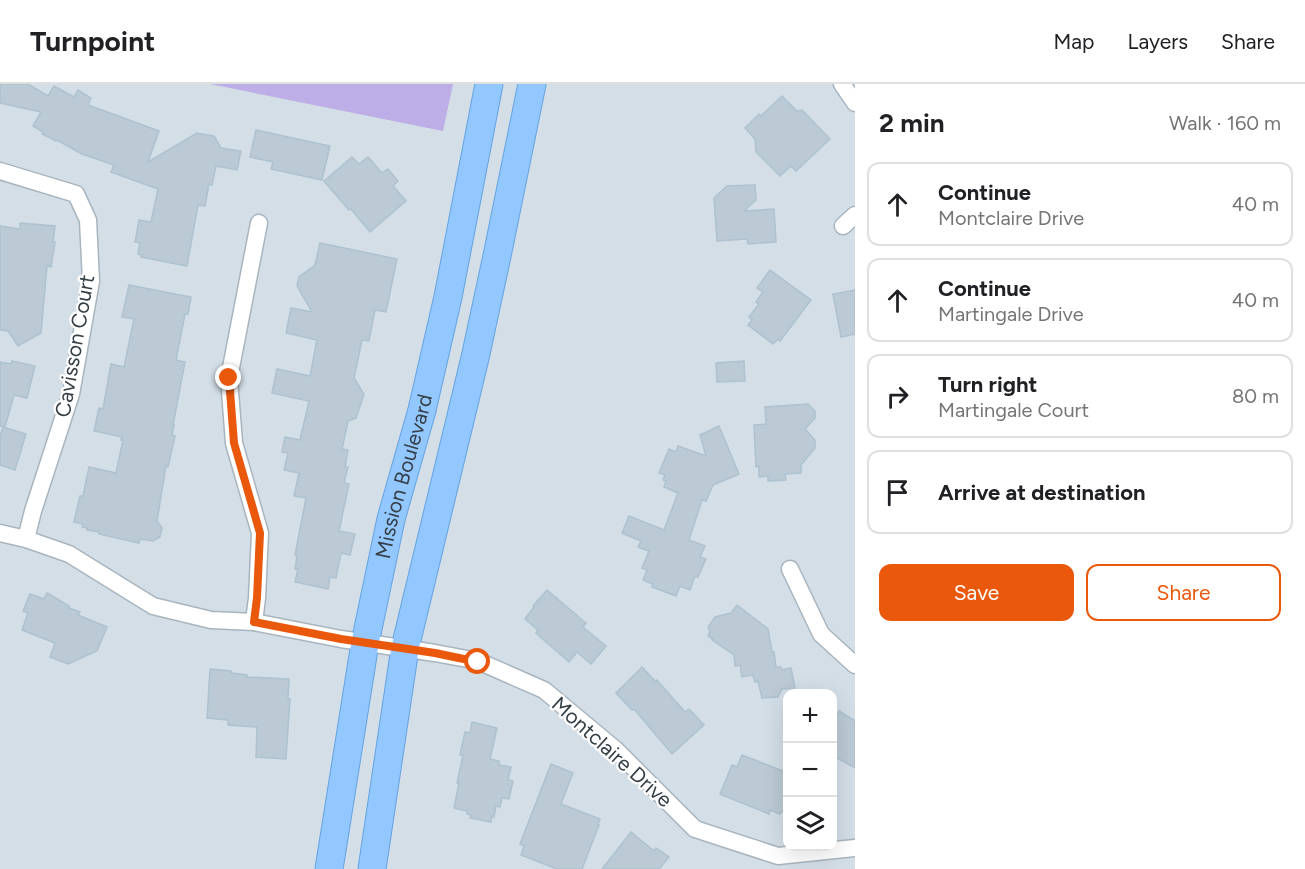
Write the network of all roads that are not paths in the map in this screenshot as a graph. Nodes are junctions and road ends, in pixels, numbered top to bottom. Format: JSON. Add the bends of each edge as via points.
{"nodes":[{"id":1,"x":489,"y":84,"type":"edge"},
{"id":2,"x":532,"y":84,"type":"edge"},
{"id":3,"x":842,"y":84,"type":"edge"},
{"id":4,"x":855,"y":103,"type":"edge"},
{"id":5,"x":0,"y":171,"type":"edge"},
{"id":6,"x":259,"y":223,"type":"dead end"},
{"id":7,"x":0,"y":533,"type":"edge"},
{"id":8,"x":26,"y":539,"type":"junction"},
{"id":9,"x":790,"y":570,"type":"dead end"},
{"id":10,"x":254,"y":622,"type":"junction"},
{"id":11,"x":365,"y":642,"type":"junction"},
{"id":12,"x":405,"y":648,"type":"junction"},
{"id":13,"x":855,"y":665,"type":"edge"},
{"id":14,"x":855,"y":848,"type":"edge"},
{"id":15,"x":329,"y":869,"type":"edge"},
{"id":16,"x":372,"y":869,"type":"edge"}],
"edges":[{"from":1,"to":11,"type":"main road","name":"Mission Boulevard","via":[[448,297],[391,519]]},
{"from":2,"to":12,"type":"main road","name":"Mission Boulevard","via":[[480,335]]},
{"from":3,"to":4,"type":"street"},
{"from":5,"to":8,"type":"street","name":"Cavisson Court","via":[[76,194],[88,220],[91,281],[71,394]]},
{"from":6,"to":10,"type":"street","via":[[229,378],[234,443],[260,533]]},
{"from":7,"to":8,"type":"street","name":"Montclaire Drive"},
{"from":8,"to":10,"type":"street","name":"Montclaire Drive","via":[[69,554],[153,606],[212,620]]},
{"from":9,"to":13,"type":"street","via":[[821,634]]},
{"from":10,"to":11,"type":"street","name":"Montclaire Drive"},
{"from":11,"to":12,"type":"street","name":"Montclaire Drive"},
{"from":11,"to":15,"type":"main road","name":"Mission Boulevard"},
{"from":12,"to":14,"type":"street","name":"Montclaire Drive","via":[[478,662],[544,690],[616,750],[695,829],[777,856]]},
{"from":12,"to":16,"type":"main road","name":"Mission Boulevard"}]}
